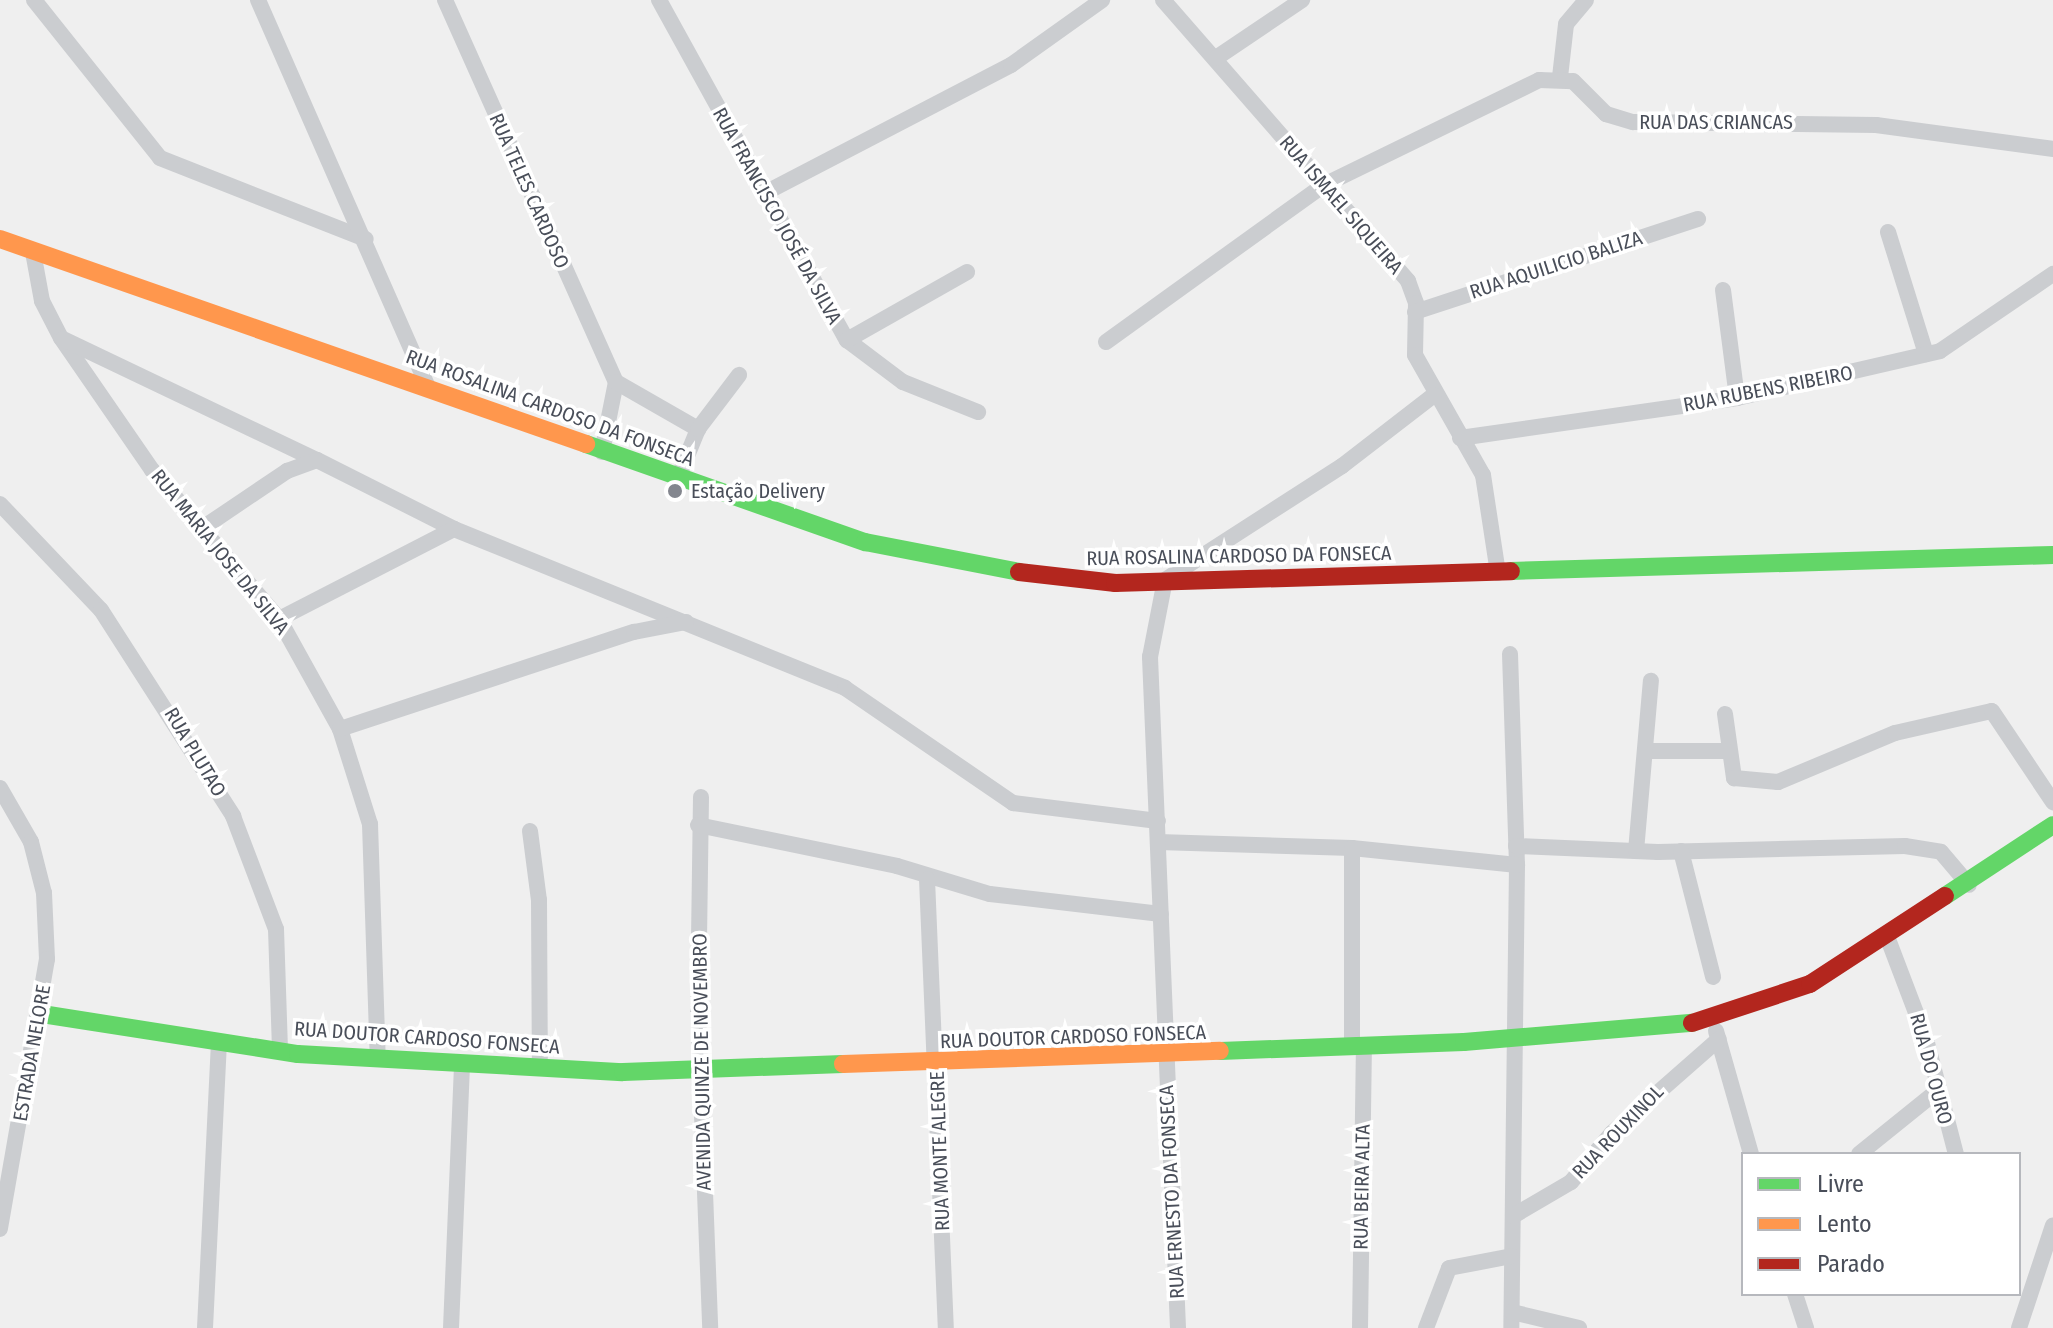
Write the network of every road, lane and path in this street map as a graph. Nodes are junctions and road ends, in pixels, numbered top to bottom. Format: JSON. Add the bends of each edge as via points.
{"nodes":[{"id":1,"x":34,"y":0,"type":"edge"},
{"id":2,"x":258,"y":0,"type":"edge"},
{"id":3,"x":445,"y":0,"type":"edge"},
{"id":4,"x":659,"y":0,"type":"edge"},
{"id":5,"x":1102,"y":0,"type":"edge"},
{"id":6,"x":1163,"y":0,"type":"edge"},
{"id":7,"x":1302,"y":0,"type":"edge"},
{"id":8,"x":1586,"y":0,"type":"edge"},
{"id":9,"x":1216,"y":58,"type":"junction"},
{"id":10,"x":1560,"y":77,"type":"junction"},
{"id":11,"x":2053,"y":149,"type":"edge"},
{"id":12,"x":1322,"y":186,"type":"junction"},
{"id":13,"x":765,"y":193,"type":"junction"},
{"id":14,"x":1698,"y":219,"type":"dead end"},
{"id":15,"x":1888,"y":232,"type":"dead end"},
{"id":16,"x":0,"y":239,"type":"edge"},
{"id":17,"x":366,"y":239,"type":"junction"},
{"id":18,"x":33,"y":252,"type":"junction"},
{"id":19,"x":967,"y":272,"type":"dead end"},
{"id":20,"x":2053,"y":274,"type":"edge"},
{"id":21,"x":1723,"y":290,"type":"dead end"},
{"id":22,"x":1415,"y":312,"type":"junction"},
{"id":23,"x":61,"y":338,"type":"junction"},
{"id":24,"x":847,"y":340,"type":"junction"},
{"id":25,"x":1106,"y":342,"type":"dead end"},
{"id":26,"x":1926,"y":354,"type":"junction"},
{"id":27,"x":739,"y":375,"type":"dead end"},
{"id":28,"x":616,"y":382,"type":"junction"},
{"id":29,"x":428,"y":387,"type":"junction"},
{"id":30,"x":1434,"y":395,"type":"junction"},
{"id":31,"x":1737,"y":398,"type":"junction"},
{"id":32,"x":978,"y":412,"type":"dead end"},
{"id":33,"x":698,"y":429,"type":"junction"},
{"id":34,"x":1460,"y":438,"type":"junction"},
{"id":35,"x":602,"y":452,"type":"junction"},
{"id":36,"x":317,"y":460,"type":"junction"},
{"id":37,"x":678,"y":478,"type":"junction"},
{"id":38,"x":0,"y":504,"type":"edge"},
{"id":39,"x":201,"y":529,"type":"junction"},
{"id":40,"x":454,"y":529,"type":"junction"},
{"id":41,"x":2053,"y":555,"type":"edge"},
{"id":42,"x":1498,"y":573,"type":"junction"},
{"id":43,"x":1165,"y":580,"type":"junction"},
{"id":44,"x":279,"y":619,"type":"junction"},
{"id":45,"x":687,"y":621,"type":"junction"},
{"id":46,"x":1510,"y":654,"type":"dead end"},
{"id":47,"x":1651,"y":681,"type":"dead end"},
{"id":48,"x":1725,"y":714,"type":"dead end"},
{"id":49,"x":340,"y":729,"type":"junction"},
{"id":50,"x":1648,"y":751,"type":"junction"},
{"id":51,"x":1725,"y":751,"type":"junction"},
{"id":52,"x":0,"y":788,"type":"edge"},
{"id":53,"x":701,"y":797,"type":"dead end"},
{"id":54,"x":2053,"y":802,"type":"edge"},
{"id":55,"x":1158,"y":821,"type":"junction"},
{"id":56,"x":698,"y":825,"type":"junction"},
{"id":57,"x":2053,"y":825,"type":"edge"},
{"id":58,"x":530,"y":831,"type":"dead end"},
{"id":59,"x":1158,"y":842,"type":"junction"},
{"id":60,"x":1516,"y":846,"type":"junction"},
{"id":61,"x":1352,"y":848,"type":"junction"},
{"id":62,"x":1636,"y":851,"type":"junction"},
{"id":63,"x":1681,"y":851,"type":"junction"},
{"id":64,"x":1517,"y":865,"type":"junction"},
{"id":65,"x":927,"y":879,"type":"junction"},
{"id":66,"x":1969,"y":885,"type":"junction"},
{"id":67,"x":1161,"y":914,"type":"junction"},
{"id":68,"x":1888,"y":939,"type":"junction"},
{"id":69,"x":1713,"y":977,"type":"dead end"},
{"id":70,"x":42,"y":1014,"type":"junction"},
{"id":71,"x":1716,"y":1030,"type":"junction"},
{"id":72,"x":1515,"y":1038,"type":"junction"},
{"id":73,"x":219,"y":1045,"type":"junction"},
{"id":74,"x":1358,"y":1047,"type":"junction"},
{"id":75,"x":280,"y":1050,"type":"junction"},
{"id":76,"x":1165,"y":1056,"type":"junction"},
{"id":77,"x":378,"y":1059,"type":"junction"},
{"id":78,"x":462,"y":1064,"type":"junction"},
{"id":79,"x":936,"y":1064,"type":"junction"},
{"id":80,"x":540,"y":1067,"type":"junction"},
{"id":81,"x":702,"y":1070,"type":"junction"},
{"id":82,"x":1937,"y":1091,"type":"junction"},
{"id":83,"x":1750,"y":1152,"type":"edge"},
{"id":84,"x":1861,"y":1152,"type":"edge"},
{"id":85,"x":1955,"y":1152,"type":"edge"},
{"id":86,"x":1513,"y":1216,"type":"junction"},
{"id":87,"x":2053,"y":1225,"type":"edge"},
{"id":88,"x":0,"y":1229,"type":"edge"},
{"id":89,"x":1512,"y":1256,"type":"junction"},
{"id":90,"x":2022,"y":1293,"type":"edge"},
{"id":91,"x":1796,"y":1296,"type":"edge"},
{"id":92,"x":1512,"y":1320,"type":"edge"},
{"id":93,"x":205,"y":1328,"type":"edge"},
{"id":94,"x":451,"y":1328,"type":"edge"},
{"id":95,"x":710,"y":1328,"type":"edge"},
{"id":96,"x":946,"y":1328,"type":"edge"},
{"id":97,"x":1178,"y":1328,"type":"edge"},
{"id":98,"x":1360,"y":1328,"type":"edge"},
{"id":99,"x":1426,"y":1328,"type":"edge"},
{"id":100,"x":1579,"y":1328,"type":"edge"},
{"id":101,"x":1806,"y":1328,"type":"edge"},
{"id":102,"x":2019,"y":1328,"type":"edge"}],
"edges":[{"from":1,"to":17,"type":"street","via":[[160,158]]},
{"from":2,"to":17,"type":"street"},
{"from":3,"to":28,"type":"street","name":"RUA TELES CARDOSO"},
{"from":4,"to":13,"type":"street","name":"RUA FRANCISCO JOSÉ DA SILVA"},
{"from":5,"to":13,"type":"street","via":[[1011,65]]},
{"from":6,"to":9,"type":"street","name":"RUA ISMAEL SIQUEIRA"},
{"from":7,"to":9,"type":"street"},
{"from":8,"to":10,"type":"street","via":[[1566,24]]},
{"from":9,"to":12,"type":"street","name":"RUA ISMAEL SIQUEIRA"},
{"from":10,"to":11,"type":"street","name":"RUA DAS CRIANCAS","via":[[1606,114],[1633,122],[1876,125]]},
{"from":10,"to":12,"type":"street","via":[[1525,86]]},
{"from":12,"to":22,"type":"street","name":"RUA ISMAEL SIQUEIRA","via":[[1408,281]]},
{"from":12,"to":25,"type":"street"},
{"from":13,"to":24,"type":"street","name":"RUA FRANCISCO JOSÉ DA SILVA"},
{"from":14,"to":22,"type":"street","name":"RUA AQUILICIO BALIZA"},
{"from":15,"to":26,"type":"street"},
{"from":16,"to":18,"type":"street","name":"RUA ROSALINA CARDOSO DA FONSECA"},
{"from":17,"to":29,"type":"street"},
{"from":18,"to":23,"type":"street","name":"RUA MARIA JOSE DA SILVA","via":[[42,301]]},
{"from":18,"to":29,"type":"street","name":"RUA ROSALINA CARDOSO DA FONSECA"},
{"from":19,"to":24,"type":"street"},
{"from":20,"to":26,"type":"street","name":"RUA RUBENS RIBEIRO","via":[[1972,334]]},
{"from":21,"to":31,"type":"street"},
{"from":22,"to":30,"type":"street","name":"RUA ISMAEL SIQUEIRA","via":[[1415,355]]},
{"from":23,"to":36,"type":"street"},
{"from":23,"to":39,"type":"street","name":"RUA MARIA JOSE DA SILVA"},
{"from":24,"to":32,"type":"street","name":"RUA FRANCISCO JOSÉ DA SILVA","via":[[903,382]]},
{"from":26,"to":31,"type":"street","name":"RUA RUBENS RIBEIRO"},
{"from":27,"to":33,"type":"street"},
{"from":28,"to":33,"type":"street"},
{"from":28,"to":35,"type":"street"},
{"from":29,"to":35,"type":"street","name":"RUA ROSALINA CARDOSO DA FONSECA"},
{"from":30,"to":34,"type":"street","name":"RUA ISMAEL SIQUEIRA"},
{"from":30,"to":43,"type":"street","via":[[1342,466]]},
{"from":31,"to":34,"type":"street","name":"RUA RUBENS RIBEIRO"},
{"from":33,"to":37,"type":"street"},
{"from":34,"to":42,"type":"street","name":"RUA ISMAEL SIQUEIRA","via":[[1483,475]]},
{"from":35,"to":37,"type":"street","name":"RUA ROSALINA CARDOSO DA FONSECA"},
{"from":36,"to":39,"type":"street","via":[[287,471]]},
{"from":36,"to":40,"type":"street"},
{"from":37,"to":43,"type":"street","name":"RUA ROSALINA CARDOSO DA FONSECA","via":[[865,542],[971,567],[1115,583]]},
{"from":38,"to":75,"type":"street","name":"RUA PLUTAO","via":[[101,610],[233,816],[276,929]]},
{"from":39,"to":44,"type":"street","name":"RUA MARIA JOSE DA SILVA"},
{"from":40,"to":44,"type":"street"},
{"from":40,"to":45,"type":"street"},
{"from":41,"to":42,"type":"street","name":"RUA ROSALINA CARDOSO DA FONSECA"},
{"from":42,"to":43,"type":"street","name":"RUA ROSALINA CARDOSO DA FONSECA"},
{"from":43,"to":55,"type":"street","name":"RUA ERNESTO DA FONSECA","via":[[1150,657]]},
{"from":44,"to":49,"type":"street","name":"RUA MARIA JOSE DA SILVA"},
{"from":45,"to":49,"type":"street","via":[[634,632]]},
{"from":45,"to":55,"type":"street","via":[[845,688],[1013,803]]},
{"from":46,"to":60,"type":"street"},
{"from":47,"to":50,"type":"street"},
{"from":48,"to":51,"type":"street"},
{"from":49,"to":77,"type":"street","name":"RUA MARIA JOSE DA SILVA","via":[[370,824]]},
{"from":50,"to":51,"type":"street"},
{"from":50,"to":62,"type":"street"},
{"from":51,"to":54,"type":"street","via":[[1734,778],[1778,782],[1895,733],[1992,711]]},
{"from":52,"to":70,"type":"street","name":"ESTRADA NELORE","via":[[31,842],[44,893]]},
{"from":53,"to":56,"type":"street","name":"AVENIDA QUINZE DE NOVEMBRO"},
{"from":55,"to":59,"type":"street","name":"RUA ERNESTO DA FONSECA"},
{"from":56,"to":65,"type":"street","via":[[897,866]]},
{"from":56,"to":81,"type":"street","name":"AVENIDA QUINZE DE NOVEMBRO"},
{"from":57,"to":66,"type":"street","name":"RUA DOUTOR CARDOSO FONSECA"},
{"from":58,"to":80,"type":"street","via":[[539,900]]},
{"from":59,"to":61,"type":"street"},
{"from":59,"to":67,"type":"street","name":"RUA ERNESTO DA FONSECA"},
{"from":60,"to":62,"type":"street"},
{"from":60,"to":64,"type":"street"},
{"from":61,"to":64,"type":"street"},
{"from":61,"to":74,"type":"street","name":"RUA BEIRA ALTA"},
{"from":62,"to":63,"type":"street"},
{"from":63,"to":66,"type":"street","via":[[1905,846],[1941,852]]},
{"from":63,"to":69,"type":"street"},
{"from":64,"to":72,"type":"street"},
{"from":65,"to":67,"type":"street"},
{"from":65,"to":79,"type":"street","name":"RUA MONTE ALEGRE"},
{"from":66,"to":68,"type":"street","name":"RUA DOUTOR CARDOSO FONSECA"},
{"from":67,"to":76,"type":"street","name":"RUA ERNESTO DA FONSECA"},
{"from":68,"to":71,"type":"street","name":"RUA DOUTOR CARDOSO FONSECA"},
{"from":68,"to":82,"type":"street","name":"RUA DO OURO","via":[[1926,1039]]},
{"from":70,"to":73,"type":"street","name":"RUA DOUTOR CARDOSO FONSECA"},
{"from":70,"to":88,"type":"street","name":"ESTRADA NELORE"},
{"from":71,"to":72,"type":"street","name":"RUA DOUTOR CARDOSO FONSECA"},
{"from":71,"to":83,"type":"street"},
{"from":71,"to":86,"type":"street","name":"RUA ROUXINOL","via":[[1571,1182]]},
{"from":72,"to":74,"type":"street","name":"RUA DOUTOR CARDOSO FONSECA"},
{"from":72,"to":86,"type":"street"},
{"from":73,"to":75,"type":"street","name":"RUA DOUTOR CARDOSO FONSECA"},
{"from":73,"to":93,"type":"street"},
{"from":74,"to":76,"type":"street","name":"RUA DOUTOR CARDOSO FONSECA"},
{"from":74,"to":98,"type":"street","name":"RUA BEIRA ALTA"},
{"from":75,"to":77,"type":"street","name":"RUA DOUTOR CARDOSO FONSECA"},
{"from":76,"to":79,"type":"street","name":"RUA DOUTOR CARDOSO FONSECA"},
{"from":76,"to":97,"type":"street","name":"RUA ERNESTO DA FONSECA"},
{"from":77,"to":78,"type":"street","name":"RUA DOUTOR CARDOSO FONSECA"},
{"from":78,"to":80,"type":"street","name":"RUA DOUTOR CARDOSO FONSECA"},
{"from":78,"to":94,"type":"street"},
{"from":79,"to":81,"type":"street","name":"RUA DOUTOR CARDOSO FONSECA"},
{"from":79,"to":96,"type":"street","name":"RUA MONTE ALEGRE"},
{"from":80,"to":81,"type":"street","name":"RUA DOUTOR CARDOSO FONSECA"},
{"from":81,"to":95,"type":"street","name":"AVENIDA QUINZE DE NOVEMBRO"},
{"from":82,"to":84,"type":"street"},
{"from":82,"to":85,"type":"street","name":"RUA DO OURO"},
{"from":86,"to":89,"type":"street"},
{"from":87,"to":90,"type":"street"},
{"from":89,"to":92,"type":"street"},
{"from":89,"to":99,"type":"street","via":[[1449,1268]]},
{"from":90,"to":102,"type":"street"},
{"from":91,"to":101,"type":"street"},
{"from":92,"to":100,"type":"street"}]}
